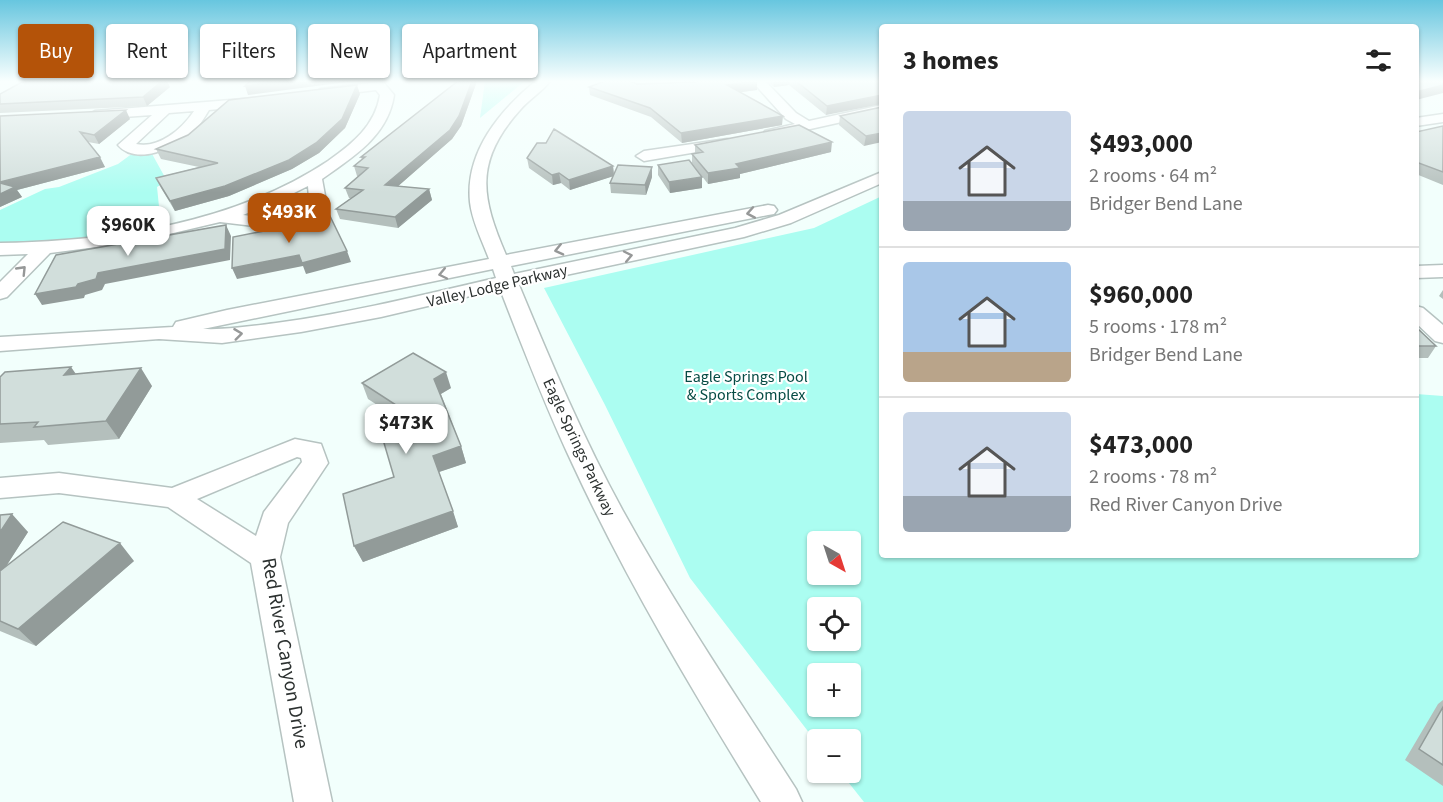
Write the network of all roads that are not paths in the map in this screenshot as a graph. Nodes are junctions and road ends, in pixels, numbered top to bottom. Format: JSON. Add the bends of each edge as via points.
{"nodes":[{"id":1,"x":156,"y":118,"type":"edge"},
{"id":2,"x":196,"y":118,"type":"edge"},
{"id":3,"x":381,"y":118,"type":"edge"},
{"id":4,"x":504,"y":118,"type":"edge"},
{"id":5,"x":796,"y":118,"type":"edge"},
{"id":6,"x":839,"y":118,"type":"edge"},
{"id":7,"x":1440,"y":118,"type":"edge"},
{"id":8,"x":1419,"y":122,"type":"edge"},
{"id":9,"x":806,"y":125,"type":"junction"},
{"id":10,"x":759,"y":137,"type":"edge"},
{"id":11,"x":738,"y":141,"type":"edge"},
{"id":12,"x":644,"y":156,"type":"dead end"},
{"id":13,"x":314,"y":178,"type":"junction"},
{"id":14,"x":879,"y":178,"type":"edge"},
{"id":15,"x":214,"y":217,"type":"junction"},
{"id":16,"x":44,"y":248,"type":"junction"},
{"id":17,"x":1,"y":250,"type":"edge"},
{"id":18,"x":1443,"y":271,"type":"edge"},
{"id":19,"x":505,"y":272,"type":"junction"},
{"id":20,"x":1419,"y":272,"type":"edge"},
{"id":21,"x":0,"y":293,"type":"edge"},
{"id":22,"x":1419,"y":315,"type":"edge"},
{"id":23,"x":1443,"y":336,"type":"edge"},
{"id":24,"x":0,"y":344,"type":"edge"},
{"id":25,"x":0,"y":488,"type":"edge"},
{"id":26,"x":174,"y":498,"type":"junction"},
{"id":27,"x":265,"y":557,"type":"junction"},
{"id":28,"x":313,"y":802,"type":"edge"},
{"id":29,"x":783,"y":802,"type":"edge"}],
"edges":[{"from":1,"to":2,"type":"street","via":[[126,145],[146,149],[165,144],[189,128]]},
{"from":3,"to":13,"type":"street","via":[[340,160]]},
{"from":4,"to":19,"type":"street","name":"Eagle Springs Parkway","via":[[480,170],[478,200]]},
{"from":5,"to":9,"type":"street"},
{"from":6,"to":9,"type":"street"},
{"from":7,"to":8,"type":"street"},
{"from":9,"to":10,"type":"street"},
{"from":11,"to":12,"type":"street"},
{"from":13,"to":15,"type":"street"},
{"from":13,"to":15,"type":"street","via":[[319,212],[303,221]]},
{"from":14,"to":19,"type":"street","name":"Valley Lodge Parkway","via":[[785,219],[738,233]]},
{"from":15,"to":16,"type":"street","via":[[130,237]]},
{"from":16,"to":17,"type":"street"},
{"from":21,"to":16,"type":"street","one_way":true},
{"from":18,"to":20,"type":"street"},
{"from":19,"to":24,"type":"street","name":"Valley Lodge Parkway","via":[[381,311],[301,326],[222,336],[159,333]]},
{"from":19,"to":29,"type":"street","name":"Eagle Springs Parkway","via":[[563,417],[615,521],[675,632]]},
{"from":22,"to":23,"type":"street"},
{"from":25,"to":26,"type":"street","via":[[58,483]]},
{"from":26,"to":27,"type":"street"},
{"from":26,"to":27,"type":"street","name":"Red River Canyon Drive","via":[[295,448],[312,450],[315,463],[274,520]]},
{"from":27,"to":28,"type":"street","name":"Red River Canyon Drive"}]}
